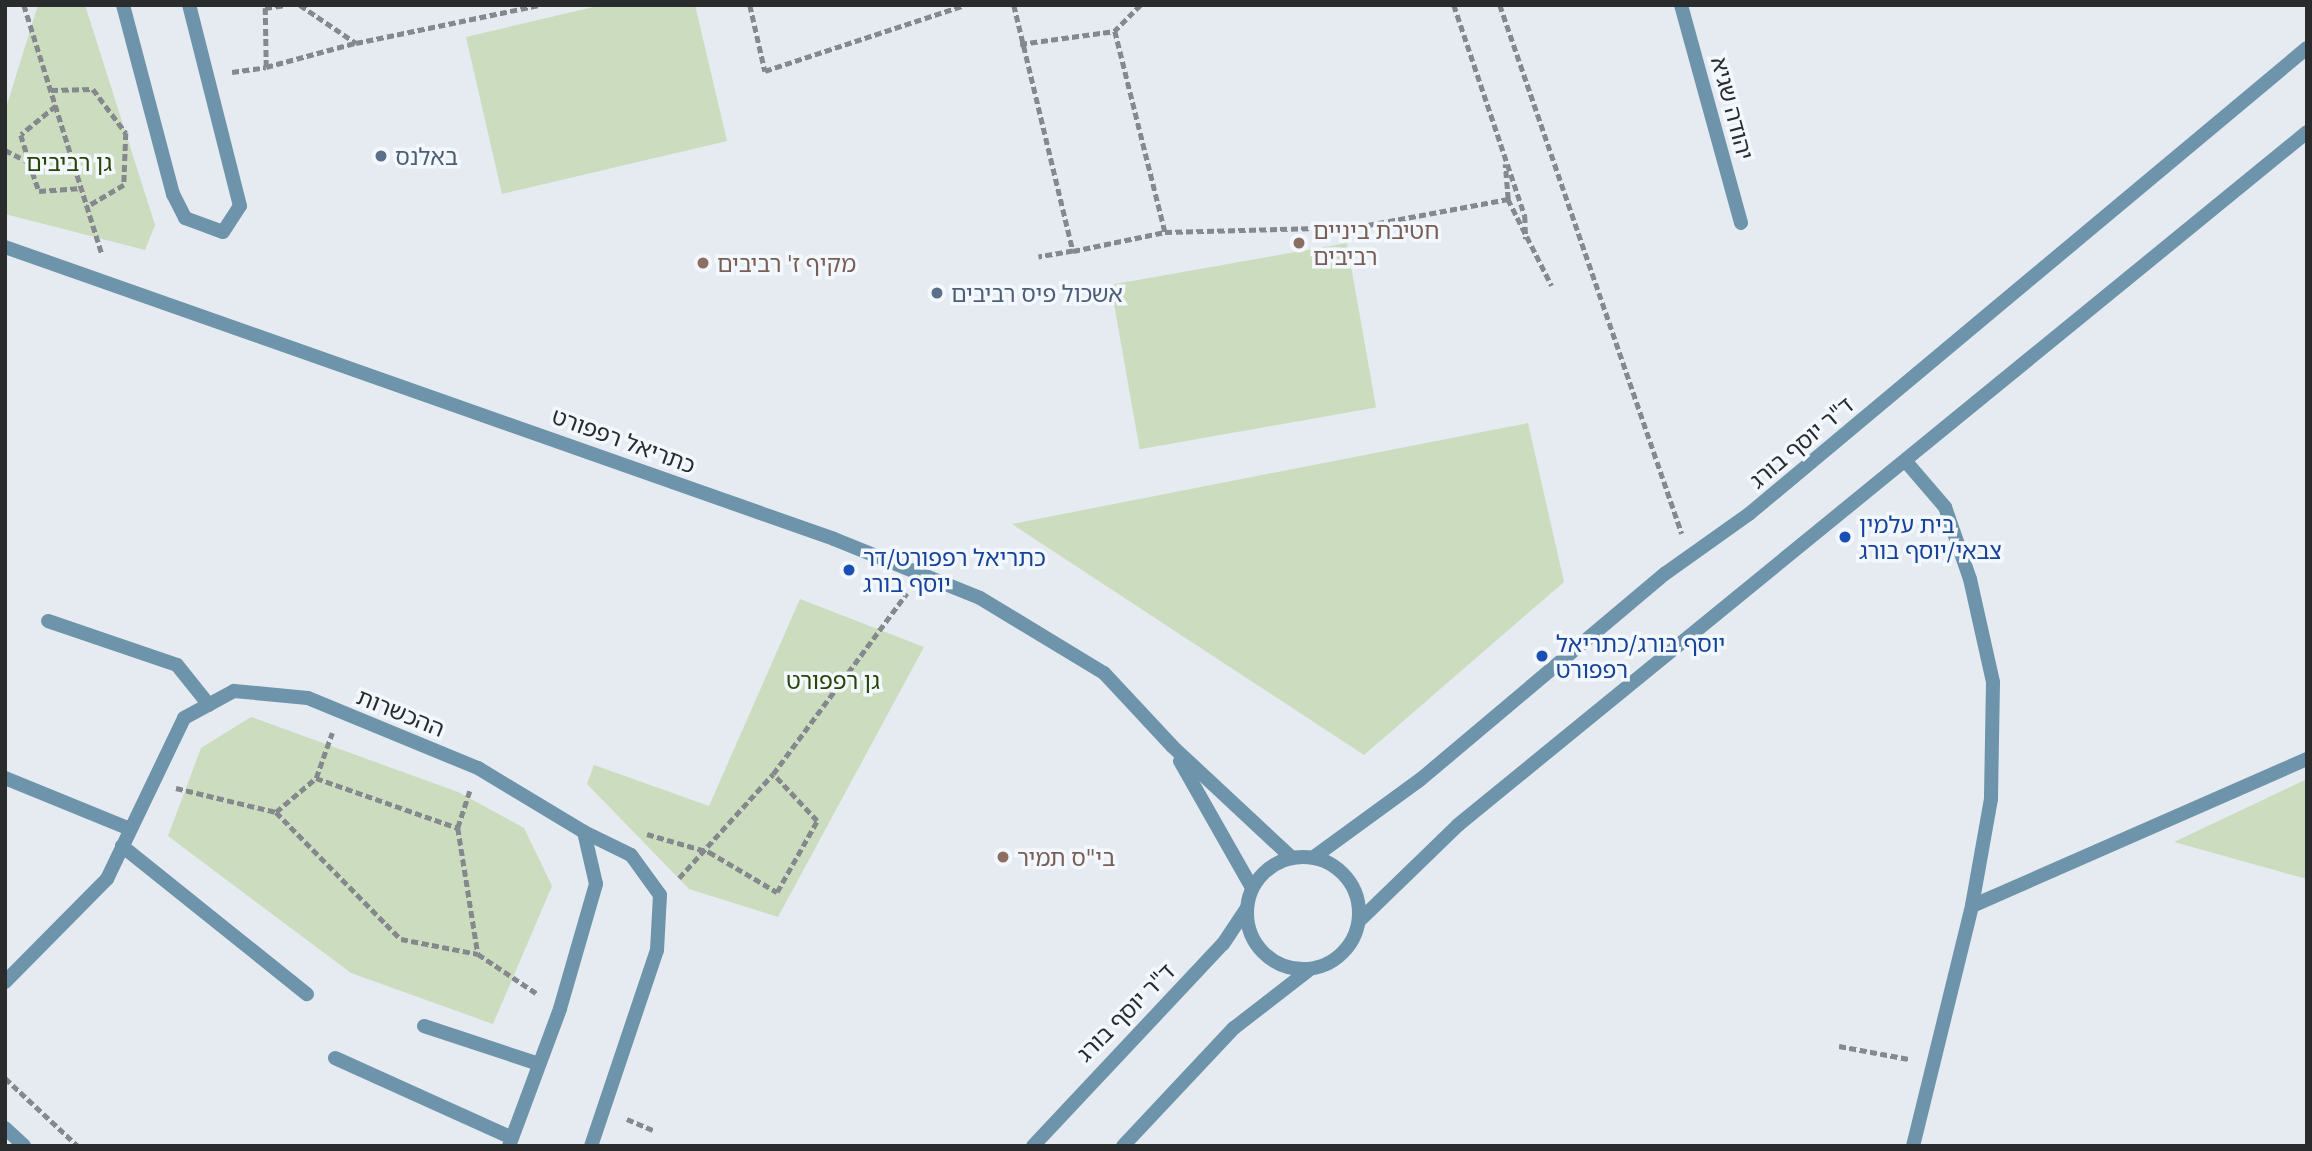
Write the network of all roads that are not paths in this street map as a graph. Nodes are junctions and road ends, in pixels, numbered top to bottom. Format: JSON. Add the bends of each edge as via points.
{"nodes":[{"id":1,"x":122,"y":5,"type":"edge"},
{"id":2,"x":189,"y":5,"type":"edge"},
{"id":3,"x":1681,"y":5,"type":"edge"},
{"id":4,"x":2307,"y":48,"type":"edge"},
{"id":5,"x":2307,"y":132,"type":"edge"},
{"id":6,"x":1741,"y":223,"type":"dead end"},
{"id":7,"x":9,"y":246,"type":"edge"},
{"id":8,"x":1908,"y":464,"type":"junction"},
{"id":9,"x":48,"y":621,"type":"dead end"},
{"id":10,"x":209,"y":705,"type":"junction"},
{"id":11,"x":1173,"y":747,"type":"junction"},
{"id":12,"x":2307,"y":759,"type":"edge"},
{"id":13,"x":5,"y":778,"type":"edge"},
{"id":14,"x":130,"y":829,"type":"junction"},
{"id":15,"x":584,"y":832,"type":"junction"},
{"id":16,"x":122,"y":846,"type":"junction"},
{"id":17,"x":1314,"y":857,"type":"junction"},
{"id":18,"x":1292,"y":858,"type":"junction"},
{"id":19,"x":1252,"y":888,"type":"junction"},
{"id":20,"x":1972,"y":906,"type":"junction"},
{"id":21,"x":1247,"y":908,"type":"junction"},
{"id":22,"x":1359,"y":922,"type":"junction"},
{"id":23,"x":1310,"y":969,"type":"junction"},
{"id":24,"x":5,"y":982,"type":"edge"},
{"id":25,"x":307,"y":994,"type":"dead end"},
{"id":26,"x":424,"y":1026,"type":"dead end"},
{"id":27,"x":335,"y":1058,"type":"dead end"},
{"id":28,"x":539,"y":1064,"type":"junction"},
{"id":29,"x":5,"y":1128,"type":"edge"},
{"id":30,"x":511,"y":1142,"type":"edge"},
{"id":31,"x":24,"y":1146,"type":"edge"},
{"id":32,"x":591,"y":1146,"type":"edge"},
{"id":33,"x":1033,"y":1146,"type":"edge"},
{"id":34,"x":1123,"y":1146,"type":"edge"},
{"id":35,"x":1913,"y":1146,"type":"edge"}],
"edges":[{"from":1,"to":2,"type":"street","via":[[173,194],[185,218],[223,232],[240,206]]},
{"from":3,"to":6,"type":"street","name":"יהודה שגיא"},
{"from":4,"to":17,"type":"street","name":"ד\"ר יוסף בורג","via":[[1749,514],[1690,557],[1392,802]]},
{"from":5,"to":8,"type":"street"},
{"from":7,"to":11,"type":"street","name":"כתריאל רפפורט","via":[[980,598],[1104,673]]},
{"from":8,"to":20,"type":"street","via":[[1945,508],[1970,579],[1993,682],[1992,799]]},
{"from":8,"to":22,"type":"street","via":[[1458,825]]},
{"from":9,"to":10,"type":"street","via":[[177,665]]},
{"from":10,"to":14,"type":"street","name":"ההכשרות","via":[[184,718]]},
{"from":10,"to":15,"type":"street","name":"ההכשרות","via":[[234,691],[308,698],[478,768]]},
{"from":11,"to":18,"type":"street","name":"כתריאל רפפורט"},
{"from":11,"to":19,"type":"street","name":"כתריאל רפפורט"},
{"from":12,"to":20,"type":"street"},
{"from":13,"to":14,"type":"street"},
{"from":14,"to":16,"type":"street","name":"ההכשרות"},
{"from":15,"to":28,"type":"street","via":[[596,884]]},
{"from":15,"to":32,"type":"street","name":"ההכשרות","via":[[631,855],[660,895],[657,950]]},
{"from":16,"to":24,"type":"street","name":"ההכשרות","via":[[107,879]]},
{"from":16,"to":25,"type":"street"},
{"from":17,"to":18,"type":"street"},
{"from":17,"to":22,"type":"street","via":[[1345,874],[1360,904]]},
{"from":18,"to":19,"type":"street","via":[[1276,863]]},
{"from":19,"to":21,"type":"street"},
{"from":20,"to":35,"type":"street"},
{"from":21,"to":23,"type":"street","via":[[1254,940],[1264,953],[1285,966]]},
{"from":21,"to":33,"type":"street","name":"ד\"ר יוסף בורג","via":[[1223,944]]},
{"from":22,"to":23,"type":"street","via":[[1343,954]]},
{"from":23,"to":34,"type":"street","via":[[1234,1028]]},
{"from":26,"to":28,"type":"street"},
{"from":27,"to":30,"type":"street"},
{"from":28,"to":30,"type":"street"},
{"from":29,"to":31,"type":"street"}]}
